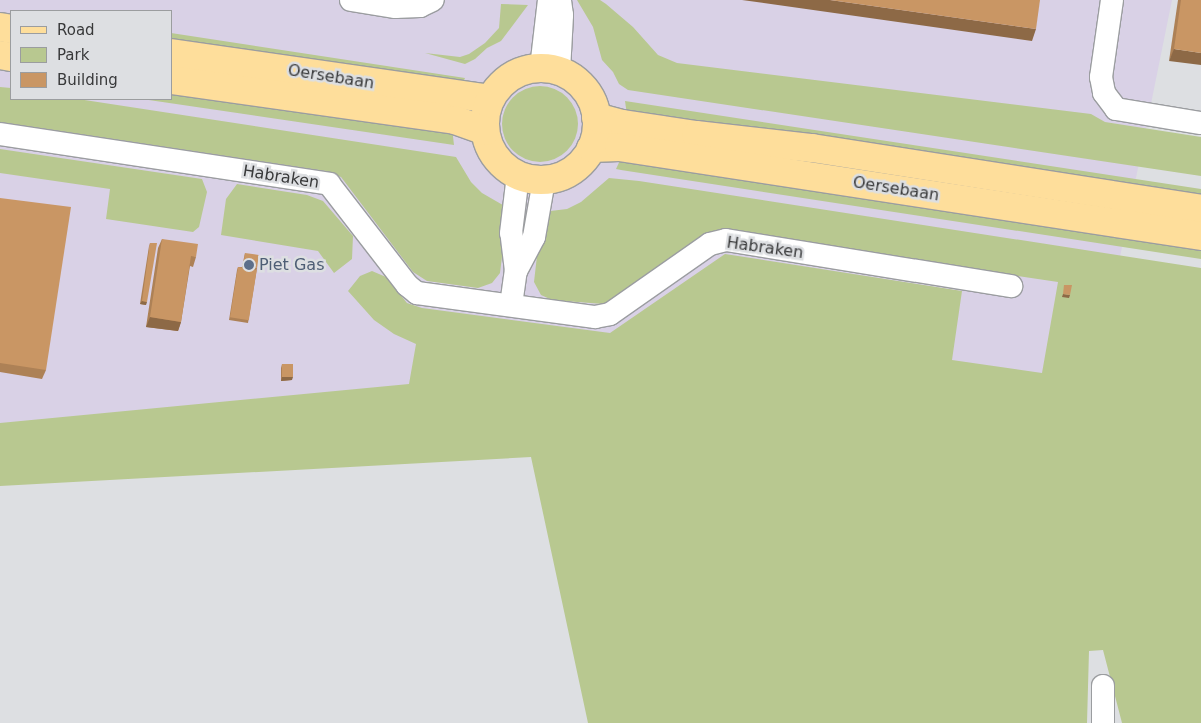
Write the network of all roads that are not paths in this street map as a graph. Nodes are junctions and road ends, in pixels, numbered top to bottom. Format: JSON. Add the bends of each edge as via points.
{"nodes":[{"id":1,"x":351,"y":0,"type":"edge"},
{"id":2,"x":433,"y":0,"type":"edge"},
{"id":3,"x":549,"y":0,"type":"edge"},
{"id":4,"x":560,"y":0,"type":"edge"},
{"id":5,"x":1112,"y":0,"type":"edge"},
{"id":6,"x":172,"y":53,"type":"edge"},
{"id":7,"x":550,"y":69,"type":"junction"},
{"id":8,"x":172,"y":80,"type":"edge"},
{"id":9,"x":490,"y":99,"type":"junction"},
{"id":10,"x":596,"y":117,"type":"junction"},
{"id":11,"x":1201,"y":123,"type":"edge"},
{"id":12,"x":485,"y":131,"type":"junction"},
{"id":13,"x":0,"y":134,"type":"edge"},
{"id":14,"x":591,"y":148,"type":"junction"},
{"id":15,"x":531,"y":177,"type":"junction"},
{"id":16,"x":1201,"y":209,"type":"edge"},
{"id":17,"x":1201,"y":236,"type":"edge"},
{"id":18,"x":1011,"y":286,"type":"dead end"},
{"id":19,"x":511,"y":305,"type":"junction"},
{"id":20,"x":1103,"y":686,"type":"dead end"},
{"id":21,"x":1103,"y":723,"type":"edge"}],
"edges":[{"from":1,"to":2,"type":"street","via":[[395,7],[420,6]]},
{"from":3,"to":7,"type":"street"},
{"from":4,"to":7,"type":"street","via":[[562,15]]},
{"from":5,"to":11,"type":"street","via":[[1101,77],[1104,93],[1116,108]]},
{"from":6,"to":9,"type":"main road","name":"Oersebaan"},
{"from":7,"to":9,"type":"main road","via":[[520,72],[503,83]]},
{"from":7,"to":10,"type":"main road","via":[[573,78],[584,88]]},
{"from":8,"to":12,"type":"main road","name":"Oersebaan","via":[[455,120]]},
{"from":9,"to":12,"type":"main road"},
{"from":10,"to":14,"type":"main road","via":[[596,133]]},
{"from":10,"to":16,"type":"main road","name":"Oersebaan","via":[[669,131],[812,148]]},
{"from":12,"to":15,"type":"main road","via":[[491,149],[502,164]]},
{"from":13,"to":19,"type":"street","name":"Habraken","via":[[329,184],[407,285],[417,293]]},
{"from":14,"to":15,"type":"main road","via":[[572,170],[559,176]]},
{"from":14,"to":17,"type":"main road","name":"Oersebaan","via":[[619,147]]},
{"from":15,"to":19,"type":"street","via":[[511,233],[516,272]]},
{"from":18,"to":19,"type":"street","name":"Habraken","via":[[726,240],[710,244],[610,314],[595,317]]},
{"from":20,"to":21,"type":"street"}]}
